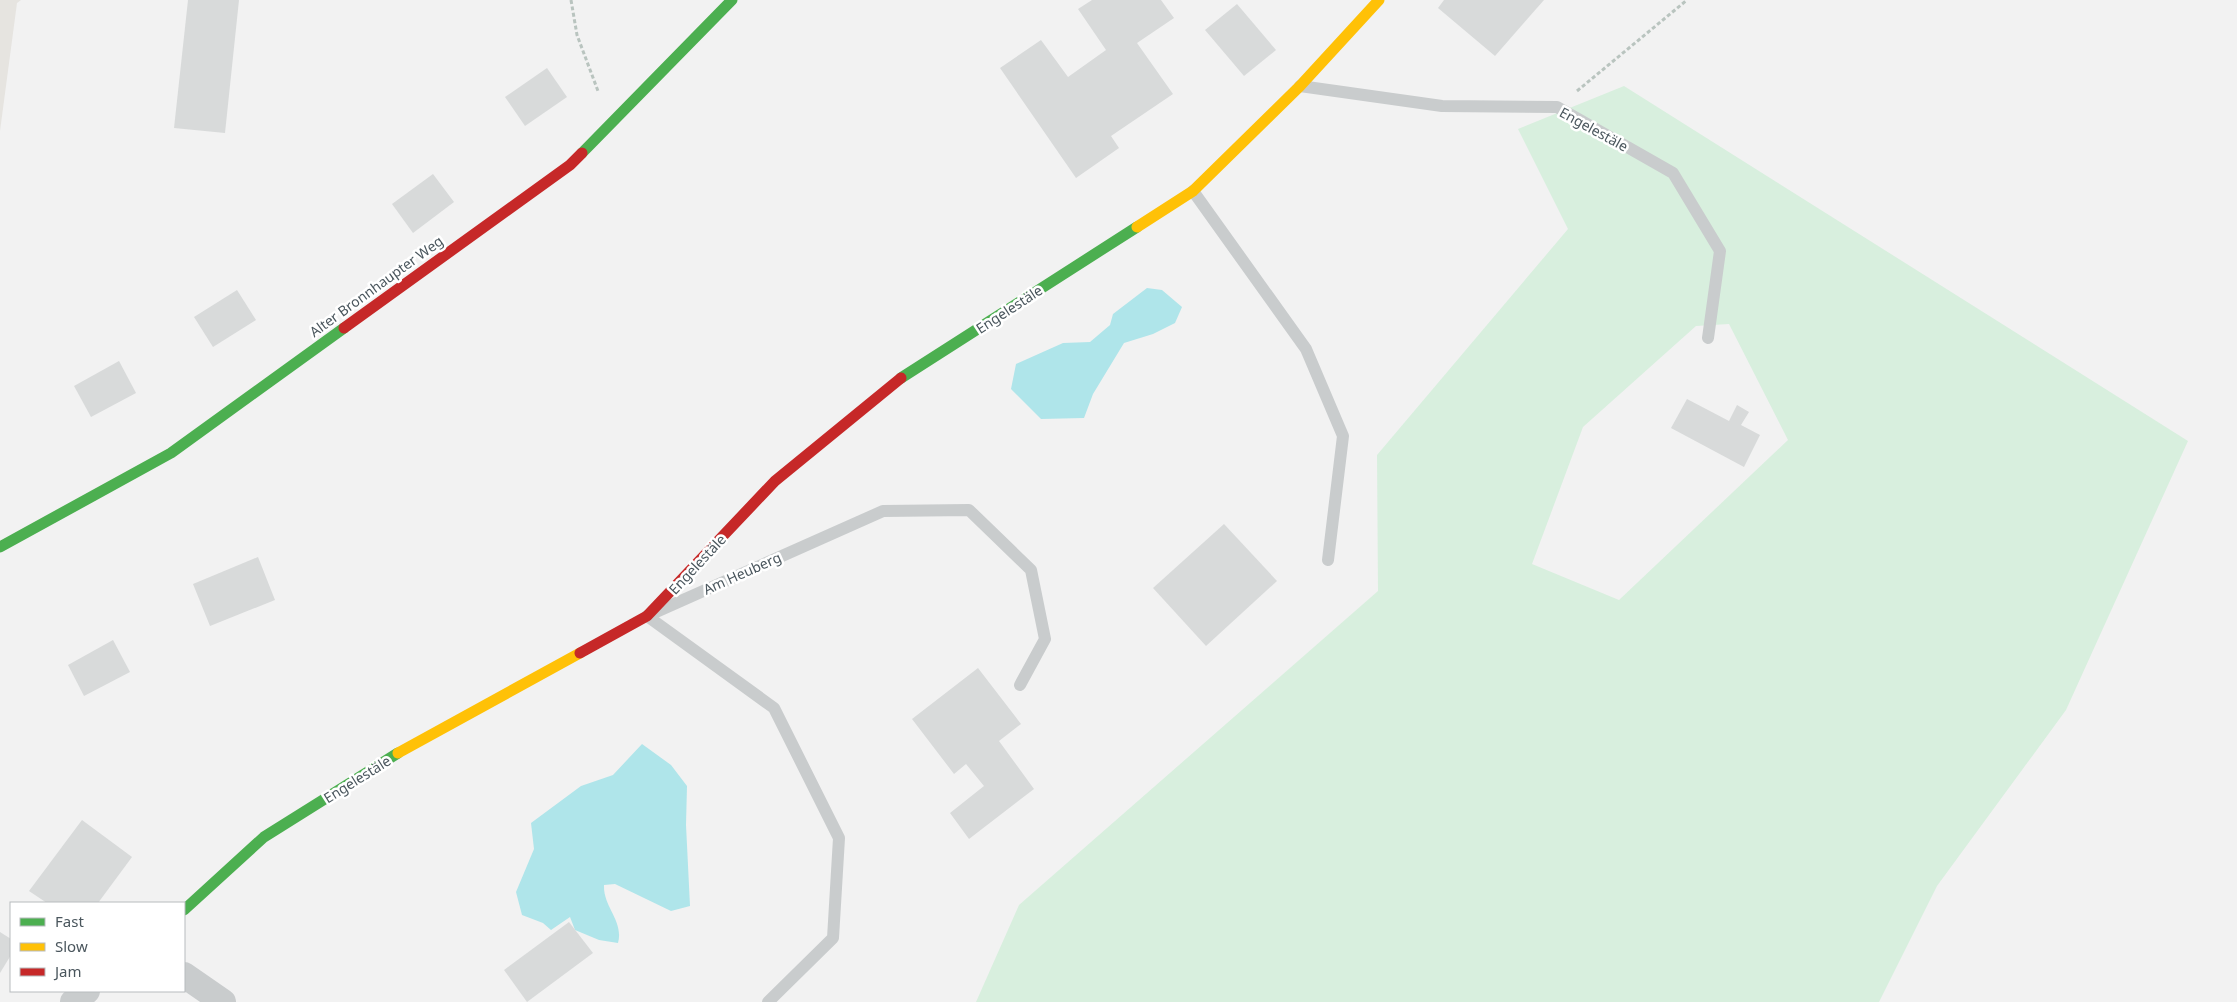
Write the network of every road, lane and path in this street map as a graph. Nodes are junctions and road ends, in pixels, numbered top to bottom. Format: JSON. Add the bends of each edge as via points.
{"nodes":[{"id":1,"x":571,"y":0,"type":"edge"},
{"id":2,"x":732,"y":0,"type":"edge"},
{"id":3,"x":1379,"y":0,"type":"edge"},
{"id":4,"x":1687,"y":0,"type":"edge"},
{"id":5,"x":1300,"y":86,"type":"junction"},
{"id":6,"x":1557,"y":107,"type":"junction"},
{"id":7,"x":610,"y":125,"type":"junction"},
{"id":8,"x":1193,"y":191,"type":"junction"},
{"id":9,"x":1708,"y":338,"type":"dead end"},
{"id":10,"x":0,"y":547,"type":"edge"},
{"id":11,"x":1328,"y":560,"type":"dead end"},
{"id":12,"x":647,"y":616,"type":"junction"},
{"id":13,"x":1020,"y":685,"type":"dead end"},
{"id":14,"x":185,"y":909,"type":"edge"},
{"id":15,"x":185,"y":976,"type":"edge"},
{"id":16,"x":86,"y":992,"type":"edge"},
{"id":17,"x":73,"y":1002,"type":"edge"},
{"id":18,"x":223,"y":1002,"type":"edge"},
{"id":19,"x":768,"y":1002,"type":"edge"}],
"edges":[{"from":1,"to":7,"type":"path","via":[[577,35]]},
{"from":2,"to":7,"type":"street","name":"Alter Bronnhaupter Weg"},
{"from":3,"to":5,"type":"street","name":"Engelestäle"},
{"from":4,"to":6,"type":"path"},
{"from":5,"to":6,"type":"lane","name":"Engelestäle","via":[[1442,106]]},
{"from":5,"to":8,"type":"street","name":"Engelestäle"},
{"from":6,"to":9,"type":"lane","name":"Engelestäle","via":[[1673,173],[1720,251]]},
{"from":7,"to":10,"type":"street","name":"Alter Bronnhaupter Weg","via":[[570,165],[171,453]]},
{"from":8,"to":11,"type":"lane","via":[[1306,348],[1343,436]]},
{"from":8,"to":12,"type":"street","name":"Engelestäle","via":[[904,376],[775,481]]},
{"from":12,"to":13,"type":"lane","name":"Am Heuberg","via":[[883,511],[969,510],[1031,570],[1046,639]]},
{"from":12,"to":14,"type":"street","name":"Engelestäle","via":[[384,761],[264,837]]},
{"from":12,"to":19,"type":"lane","via":[[774,708],[840,838],[833,938]]},
{"from":15,"to":18,"type":"street"},
{"from":16,"to":17,"type":"street"}]}
